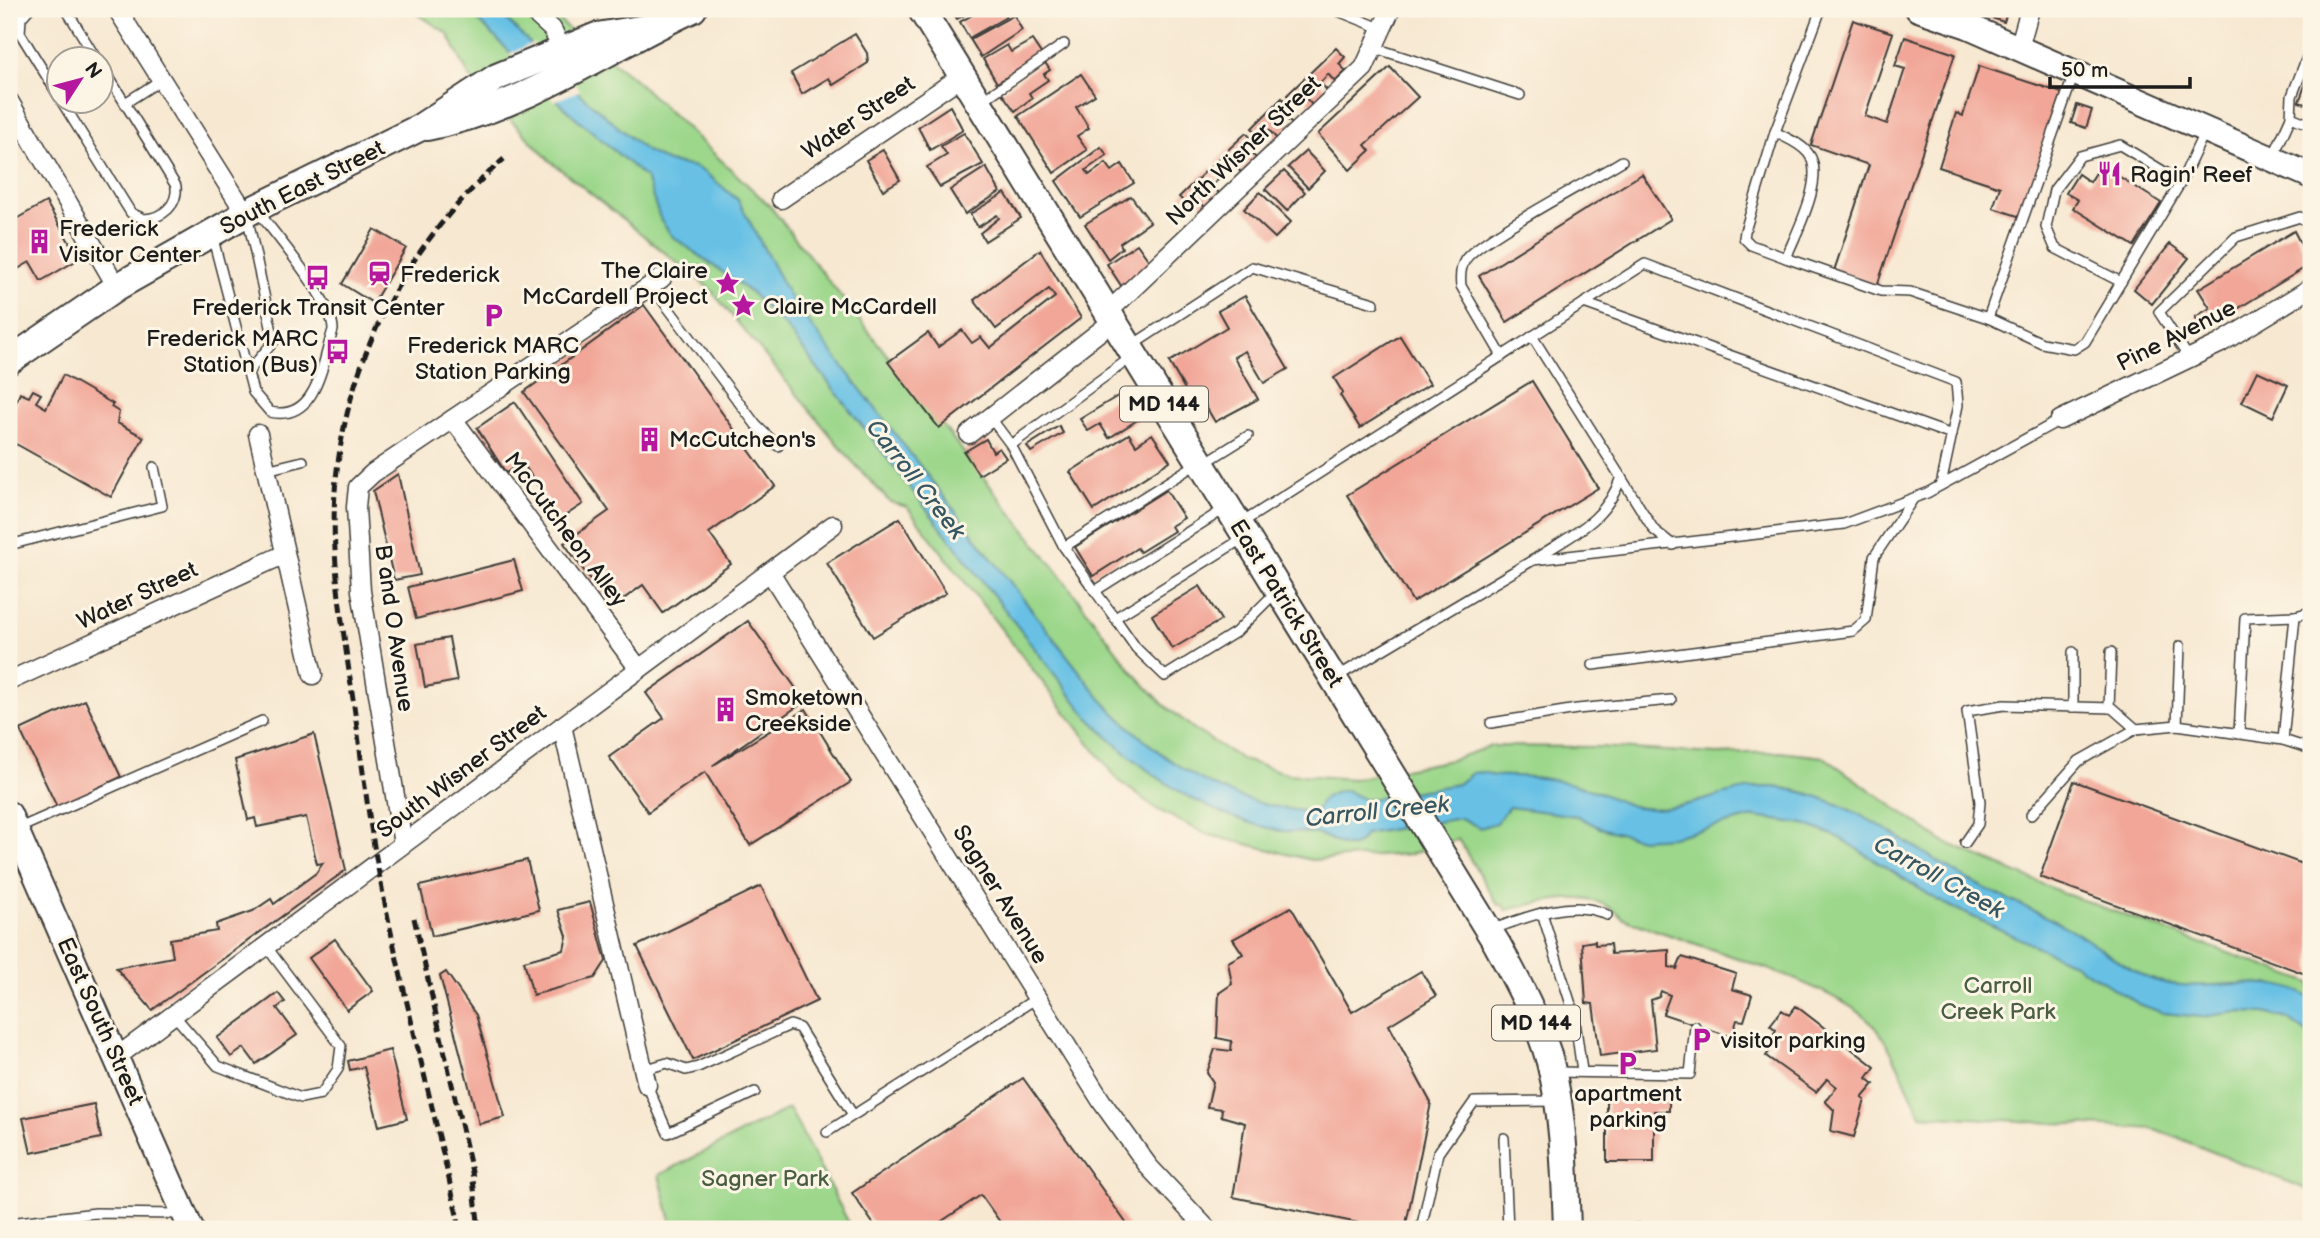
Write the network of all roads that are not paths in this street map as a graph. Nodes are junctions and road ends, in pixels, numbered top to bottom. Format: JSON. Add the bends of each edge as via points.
{"nodes":[{"id":1,"x":29,"y":9,"type":"edge"},
{"id":2,"x":66,"y":9,"type":"edge"},
{"id":3,"x":117,"y":9,"type":"edge"},
{"id":4,"x":530,"y":9,"type":"edge"},
{"id":5,"x":693,"y":9,"type":"edge"},
{"id":6,"x":921,"y":9,"type":"edge"},
{"id":7,"x":1333,"y":9,"type":"edge"},
{"id":8,"x":1391,"y":9,"type":"edge"},
{"id":9,"x":1821,"y":9,"type":"edge"},
{"id":10,"x":1918,"y":9,"type":"edge"},
{"id":11,"x":2030,"y":9,"type":"edge"},
{"id":12,"x":652,"y":27,"type":"junction"},
{"id":13,"x":1383,"y":29,"type":"junction"},
{"id":14,"x":1064,"y":44,"type":"dead end"},
{"id":15,"x":88,"y":46,"type":"edge"},
{"id":16,"x":553,"y":46,"type":"junction"},
{"id":17,"x":2311,"y":47,"type":"edge"},
{"id":18,"x":1375,"y":48,"type":"junction"},
{"id":19,"x":2019,"y":48,"type":"junction"},
{"id":20,"x":2075,"y":73,"type":"junction"},
{"id":21,"x":46,"y":75,"type":"edge"},
{"id":22,"x":962,"y":76,"type":"junction"},
{"id":23,"x":161,"y":80,"type":"junction"},
{"id":24,"x":116,"y":89,"type":"edge"},
{"id":25,"x":1520,"y":95,"type":"dead end"},
{"id":26,"x":9,"y":101,"type":"edge"},
{"id":27,"x":125,"y":103,"type":"junction"},
{"id":28,"x":979,"y":103,"type":"junction"},
{"id":29,"x":71,"y":116,"type":"edge"},
{"id":30,"x":2291,"y":117,"type":"junction"},
{"id":31,"x":2311,"y":125,"type":"edge"},
{"id":32,"x":419,"y":128,"type":"junction"},
{"id":33,"x":2205,"y":130,"type":"junction"},
{"id":34,"x":1775,"y":132,"type":"junction"},
{"id":35,"x":2272,"y":159,"type":"junction"},
{"id":36,"x":1622,"y":161,"type":"dead end"},
{"id":37,"x":2311,"y":176,"type":"edge"},
{"id":38,"x":2180,"y":182,"type":"junction"},
{"id":39,"x":781,"y":199,"type":"dead end"},
{"id":40,"x":251,"y":211,"type":"junction"},
{"id":41,"x":2311,"y":225,"type":"edge"},
{"id":42,"x":212,"y":233,"type":"junction"},
{"id":43,"x":1786,"y":258,"type":"junction"},
{"id":44,"x":657,"y":281,"type":"joint"},
{"id":45,"x":2121,"y":282,"type":"junction"},
{"id":46,"x":117,"y":287,"type":"junction"},
{"id":47,"x":2311,"y":288,"type":"edge"},
{"id":48,"x":1374,"y":303,"type":"dead end"},
{"id":49,"x":1584,"y":303,"type":"junction"},
{"id":50,"x":1110,"y":316,"type":"junction"},
{"id":51,"x":1988,"y":318,"type":"junction"},
{"id":52,"x":1532,"y":336,"type":"junction"},
{"id":53,"x":1132,"y":351,"type":"junction"},
{"id":54,"x":1502,"y":356,"type":"junction"},
{"id":55,"x":2189,"y":358,"type":"junction"},
{"id":56,"x":9,"y":361,"type":"edge"},
{"id":57,"x":248,"y":372,"type":"junction"},
{"id":58,"x":990,"y":417,"type":"junction"},
{"id":59,"x":453,"y":419,"type":"junction"},
{"id":60,"x":2060,"y":420,"type":"joint"},
{"id":61,"x":258,"y":434,"type":"dead end"},
{"id":62,"x":969,"y":434,"type":"dead end"},
{"id":63,"x":1952,"y":435,"type":"junction"},
{"id":64,"x":1248,"y":436,"type":"dead end"},
{"id":65,"x":1011,"y":445,"type":"junction"},
{"id":66,"x":778,"y":446,"type":"dead end"},
{"id":67,"x":303,"y":461,"type":"dead end"},
{"id":68,"x":1201,"y":464,"type":"junction"},
{"id":69,"x":154,"y":467,"type":"dead end"},
{"id":70,"x":266,"y":470,"type":"junction"},
{"id":71,"x":1620,"y":477,"type":"junction"},
{"id":72,"x":1941,"y":485,"type":"junction"},
{"id":73,"x":1914,"y":498,"type":"junction"},
{"id":74,"x":1237,"y":523,"type":"junction"},
{"id":75,"x":833,"y":525,"type":"dead end"},
{"id":76,"x":9,"y":545,"type":"edge"},
{"id":77,"x":1673,"y":545,"type":"junction"},
{"id":78,"x":1064,"y":547,"type":"junction"},
{"id":79,"x":285,"y":554,"type":"junction"},
{"id":80,"x":1533,"y":560,"type":"junction"},
{"id":81,"x":770,"y":572,"type":"junction"},
{"id":82,"x":1279,"y":590,"type":"junction"},
{"id":83,"x":1095,"y":591,"type":"junction"},
{"id":84,"x":2311,"y":612,"type":"edge"},
{"id":85,"x":2295,"y":616,"type":"junction"},
{"id":86,"x":1115,"y":618,"type":"junction"},
{"id":87,"x":2180,"y":646,"type":"dead end"},
{"id":88,"x":2073,"y":652,"type":"dead end"},
{"id":89,"x":2111,"y":652,"type":"dead end"},
{"id":90,"x":1593,"y":666,"type":"dead end"},
{"id":91,"x":639,"y":669,"type":"junction"},
{"id":92,"x":313,"y":675,"type":"dead end"},
{"id":93,"x":1334,"y":679,"type":"junction"},
{"id":94,"x":9,"y":681,"type":"edge"},
{"id":95,"x":1671,"y":700,"type":"dead end"},
{"id":96,"x":2073,"y":707,"type":"junction"},
{"id":97,"x":2109,"y":708,"type":"junction"},
{"id":98,"x":262,"y":721,"type":"dead end"},
{"id":99,"x":1491,"y":723,"type":"dead end"},
{"id":100,"x":2177,"y":725,"type":"junction"},
{"id":101,"x":562,"y":726,"type":"junction"},
{"id":102,"x":2136,"y":729,"type":"junction"},
{"id":103,"x":2239,"y":734,"type":"junction"},
{"id":104,"x":2283,"y":740,"type":"junction"},
{"id":105,"x":2311,"y":749,"type":"edge"},
{"id":106,"x":2031,"y":815,"type":"dead end"},
{"id":107,"x":12,"y":822,"type":"edge"},
{"id":108,"x":1965,"y":843,"type":"dead end"},
{"id":109,"x":403,"y":844,"type":"junction"},
{"id":110,"x":1542,"y":914,"type":"junction"},
{"id":111,"x":1607,"y":915,"type":"dead end"},
{"id":112,"x":1489,"y":931,"type":"junction"},
{"id":113,"x":266,"y":946,"type":"junction"},
{"id":114,"x":1037,"y":998,"type":"junction"},
{"id":115,"x":174,"y":1014,"type":"junction"},
{"id":116,"x":1695,"y":1026,"type":"dead end"},
{"id":117,"x":118,"y":1056,"type":"junction"},
{"id":118,"x":1583,"y":1071,"type":"junction"},
{"id":119,"x":1553,"y":1072,"type":"junction"},
{"id":120,"x":645,"y":1078,"type":"junction"},
{"id":121,"x":755,"y":1092,"type":"dead end"},
{"id":122,"x":1558,"y":1101,"type":"junction"},
{"id":123,"x":853,"y":1115,"type":"junction"},
{"id":124,"x":827,"y":1132,"type":"dead end"},
{"id":125,"x":1504,"y":1138,"type":"dead end"},
{"id":126,"x":188,"y":1222,"type":"edge"},
{"id":127,"x":9,"y":1223,"type":"edge"},
{"id":128,"x":1567,"y":1228,"type":"edge"},
{"id":129,"x":1207,"y":1229,"type":"edge"},
{"id":130,"x":1252,"y":1229,"type":"edge"},
{"id":131,"x":1284,"y":1229,"type":"edge"},
{"id":132,"x":1421,"y":1229,"type":"edge"},
{"id":133,"x":1508,"y":1229,"type":"edge"}],
"edges":[{"from":1,"to":21,"type":"lane","via":[[19,24],[20,33]]},
{"from":2,"to":15,"type":"lane"},
{"from":3,"to":23,"type":"street"},
{"from":4,"to":16,"type":"street","via":[[552,29]]},
{"from":5,"to":12,"type":"main road","name":"South East Street"},
{"from":6,"to":22,"type":"main road","name":"East Patrick Street","number":"MD 144"},
{"from":7,"to":13,"type":"lane"},
{"from":8,"to":13,"type":"street","name":"North Wisner Street"},
{"from":9,"to":34,"type":"lane"},
{"from":10,"to":19,"type":"main road"},
{"from":11,"to":19,"type":"street"},
{"from":12,"to":16,"type":"main road","name":"South East Street"},
{"from":12,"to":32,"type":"main road","name":"South East Street","via":[[541,88],[460,121]]},
{"from":13,"to":18,"type":"street","name":"North Wisner Street"},
{"from":14,"to":28,"type":"lane"},
{"from":16,"to":32,"type":"main road","name":"South East Street"},
{"from":17,"to":30,"type":"lane","via":[[2292,96]]},
{"from":18,"to":25,"type":"lane"},
{"from":18,"to":50,"type":"street","name":"North Wisner Street","via":[[1364,68]]},
{"from":19,"to":20,"type":"main road"},
{"from":20,"to":33,"type":"main road"},
{"from":20,"to":51,"type":"lane"},
{"from":22,"to":28,"type":"main road","name":"East Patrick Street","number":"MD 144"},
{"from":22,"to":39,"type":"street","name":"Water Street"},
{"from":23,"to":27,"type":"lane"},
{"from":23,"to":40,"type":"street"},
{"from":24,"to":27,"type":"lane"},
{"from":26,"to":46,"type":"street"},
{"from":27,"to":29,"type":"lane","via":[[176,186],[175,202],[151,219],[131,213]]},
{"from":28,"to":50,"type":"main road","name":"East Patrick Street","number":"MD 144"},
{"from":30,"to":31,"type":"lane"},
{"from":30,"to":35,"type":"lane"},
{"from":32,"to":40,"type":"main road","name":"South East Street"},
{"from":33,"to":35,"type":"main road"},
{"from":33,"to":38,"type":"lane"},
{"from":34,"to":43,"type":"lane","via":[[1802,146],[1814,166],[1813,190]]},
{"from":34,"to":43,"type":"lane","via":[[1744,238]]},
{"from":35,"to":37,"type":"main road"},
{"from":36,"to":54,"type":"lane","via":[[1488,241],[1465,260],[1461,286]]},
{"from":38,"to":45,"type":"lane"},
{"from":38,"to":45,"type":"lane","via":[[2120,145],[2080,156],[2054,190],[2046,227],[2055,248]]},
{"from":40,"to":42,"type":"main road","name":"South East Street"},
{"from":40,"to":57,"type":"lane","via":[[274,341]]},
{"from":40,"to":57,"type":"lane","via":[[325,303],[333,330],[313,393],[290,414],[270,412],[260,404]]},
{"from":41,"to":55,"type":"lane","via":[[2300,217],[2236,237],[2159,312]]},
{"from":42,"to":46,"type":"main road","name":"South East Street"},
{"from":42,"to":57,"type":"lane"},
{"from":43,"to":51,"type":"lane","via":[[1881,291],[1910,292]]},
{"from":44,"to":59,"type":"street"},
{"from":44,"to":66,"type":"lane","via":[[757,425]]},
{"from":45,"to":51,"type":"lane","via":[[2085,342],[2074,349],[2042,342]]},
{"from":46,"to":56,"type":"main road","name":"South East Street"},
{"from":47,"to":55,"type":"street","name":"Pine Avenue"},
{"from":48,"to":53,"type":"lane","via":[[1252,267]]},
{"from":49,"to":52,"type":"lane"},
{"from":49,"to":63,"type":"lane"},
{"from":49,"to":63,"type":"lane","via":[[1645,264],[1956,382],[1958,405]]},
{"from":50,"to":53,"type":"main road","name":"East Patrick Street","number":"MD 144"},
{"from":50,"to":58,"type":"street"},
{"from":52,"to":54,"type":"lane"},
{"from":52,"to":71,"type":"lane"},
{"from":53,"to":65,"type":"lane"},
{"from":53,"to":68,"type":"main road","name":"East Patrick Street","number":"MD 144"},
{"from":54,"to":74,"type":"lane"},
{"from":55,"to":60,"type":"street","name":"Pine Avenue"},
{"from":58,"to":62,"type":"street"},
{"from":58,"to":65,"type":"lane"},
{"from":59,"to":91,"type":"street","name":"McCutcheon Alley"},
{"from":59,"to":109,"type":"street","name":"B and O Avenue","via":[[358,488],[361,591]]},
{"from":60,"to":72,"type":"lane"},
{"from":61,"to":70,"type":"street"},
{"from":63,"to":72,"type":"lane"},
{"from":64,"to":68,"type":"lane"},
{"from":65,"to":78,"type":"lane"},
{"from":67,"to":70,"type":"lane"},
{"from":68,"to":74,"type":"main road","name":"East Patrick Street","number":"MD 144"},
{"from":68,"to":78,"type":"lane"},
{"from":69,"to":76,"type":"lane","via":[[162,506]]},
{"from":70,"to":79,"type":"street"},
{"from":71,"to":77,"type":"lane","via":[[1654,530]]},
{"from":71,"to":80,"type":"lane","via":[[1614,499],[1604,511]]},
{"from":72,"to":73,"type":"lane"},
{"from":73,"to":77,"type":"lane","via":[[1844,524]]},
{"from":73,"to":90,"type":"lane","via":[[1874,557],[1866,620],[1853,631]]},
{"from":74,"to":82,"type":"main road","name":"East Patrick Street","number":"MD 144"},
{"from":74,"to":83,"type":"lane"},
{"from":74,"to":86,"type":"lane"},
{"from":75,"to":81,"type":"street","name":"South Wisner Street"},
{"from":77,"to":80,"type":"lane"},
{"from":78,"to":83,"type":"lane"},
{"from":79,"to":92,"type":"street"},
{"from":79,"to":94,"type":"street","name":"Water Street"},
{"from":80,"to":93,"type":"lane"},
{"from":81,"to":91,"type":"street","name":"South Wisner Street"},
{"from":81,"to":114,"type":"street","name":"Sagner Avenue"},
{"from":82,"to":86,"type":"lane","via":[[1236,632],[1165,676],[1136,648]]},
{"from":82,"to":93,"type":"main road","name":"East Patrick Street","number":"MD 144"},
{"from":83,"to":86,"type":"lane"},
{"from":84,"to":85,"type":"lane"},
{"from":85,"to":103,"type":"lane","via":[[2245,618]]},
{"from":85,"to":104,"type":"lane"},
{"from":87,"to":100,"type":"lane"},
{"from":88,"to":96,"type":"lane"},
{"from":89,"to":97,"type":"lane"},
{"from":91,"to":101,"type":"street","name":"South Wisner Street"},
{"from":93,"to":112,"type":"main road","name":"East Patrick Street","number":"MD 144"},
{"from":95,"to":99,"type":"lane"},
{"from":96,"to":97,"type":"lane"},
{"from":96,"to":108,"type":"lane","via":[[2004,705],[1967,711],[1980,802],[1978,824]]},
{"from":97,"to":102,"type":"lane"},
{"from":98,"to":107,"type":"lane"},
{"from":100,"to":102,"type":"lane"},
{"from":100,"to":103,"type":"lane"},
{"from":101,"to":109,"type":"street","name":"South Wisner Street"},
{"from":101,"to":120,"type":"street"},
{"from":102,"to":106,"type":"lane","via":[[2079,761]]},
{"from":103,"to":104,"type":"lane"},
{"from":104,"to":105,"type":"lane"},
{"from":107,"to":117,"type":"main road","name":"East South Street"},
{"from":109,"to":113,"type":"street","name":"South Wisner Street"},
{"from":110,"to":111,"type":"lane","via":[[1578,909]]},
{"from":110,"to":112,"type":"lane"},
{"from":110,"to":118,"type":"lane","via":[[1574,1014]]},
{"from":112,"to":119,"type":"main road","name":"East Patrick Street","number":"MD 144","via":[[1523,994]]},
{"from":113,"to":115,"type":"street","name":"South Wisner Street"},
{"from":113,"to":115,"type":"lane","via":[[341,1046],[338,1069],[321,1094],[301,1098],[218,1066]]},
{"from":114,"to":123,"type":"lane"},
{"from":114,"to":129,"type":"street","name":"Sagner Avenue","via":[[1126,1137]]},
{"from":115,"to":117,"type":"street","name":"South Wisner Street"},
{"from":116,"to":118,"type":"lane","via":[[1690,1074]]},
{"from":117,"to":126,"type":"main road","name":"East South Street"},
{"from":118,"to":119,"type":"lane"},
{"from":119,"to":122,"type":"main road","name":"East Patrick Street","number":"MD 144"},
{"from":120,"to":121,"type":"lane","via":[[668,1133]]},
{"from":120,"to":123,"type":"lane","via":[[667,1063],[686,1070],[698,1067],[790,1025],[799,1028]]},
{"from":122,"to":128,"type":"main road","name":"East Patrick Street","number":"MD 144"},
{"from":122,"to":132,"type":"lane","via":[[1474,1102],[1438,1153]]},
{"from":123,"to":124,"type":"lane"},
{"from":125,"to":133,"type":"lane"},
{"from":126,"to":127,"type":"lane","via":[[96,1213]]},
{"from":128,"to":133,"type":"lane"},
{"from":130,"to":131,"type":"lane"}]}
